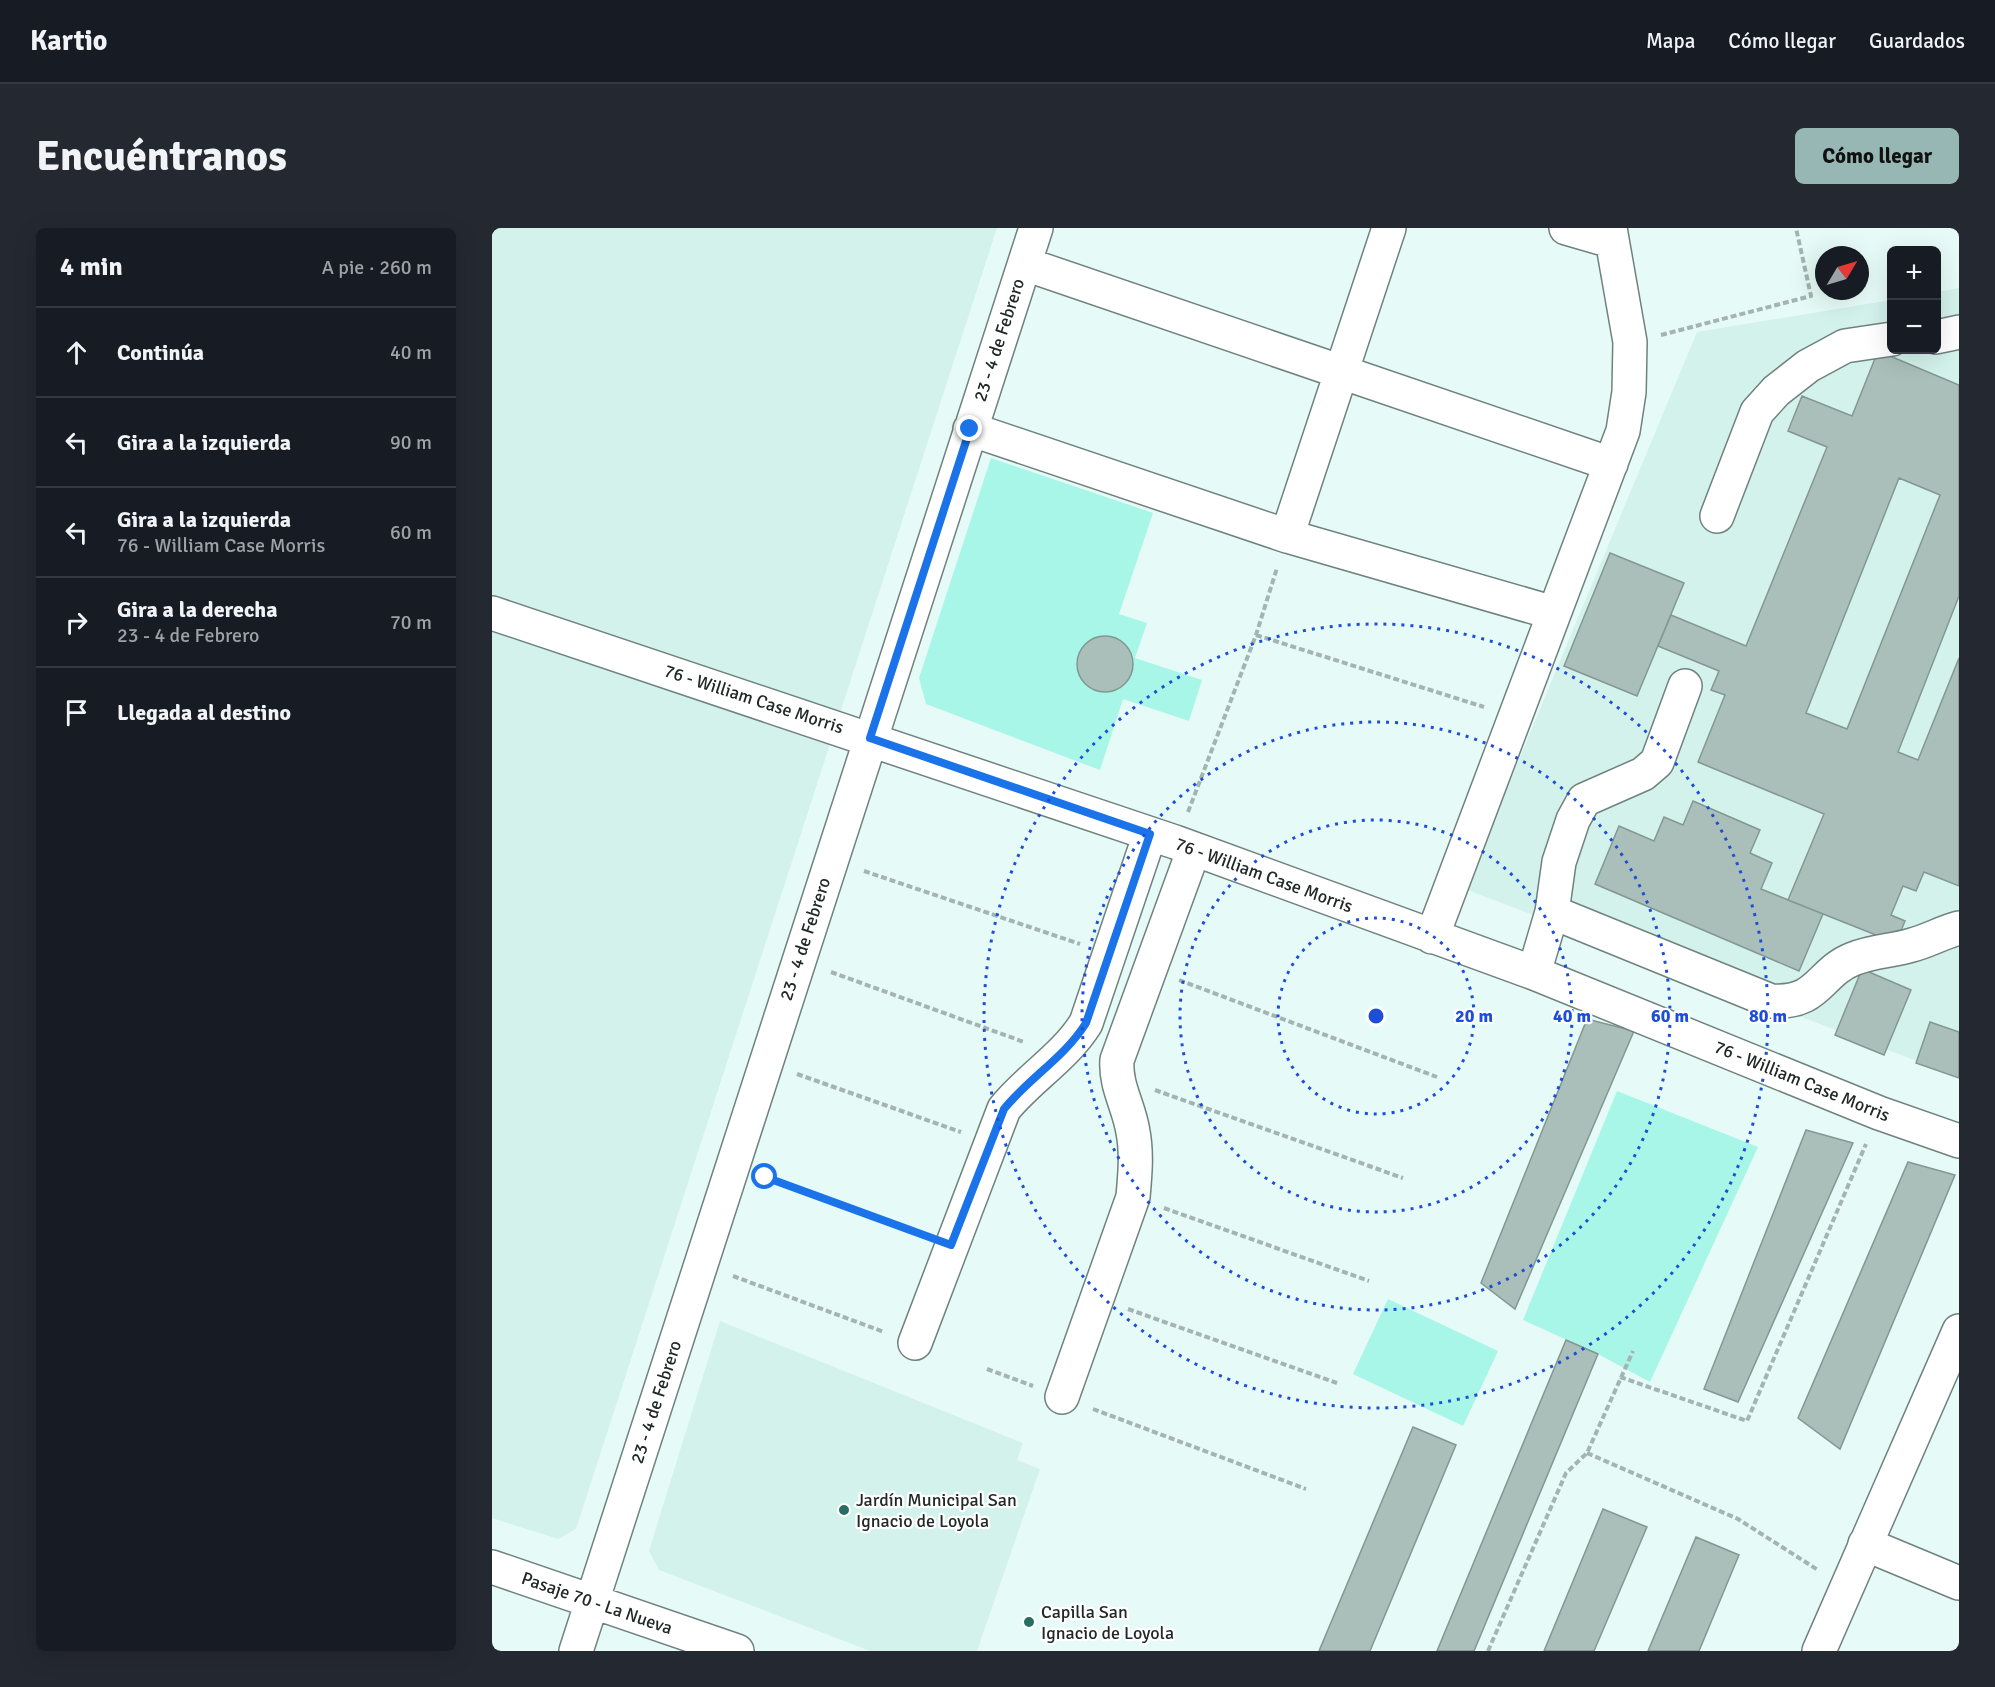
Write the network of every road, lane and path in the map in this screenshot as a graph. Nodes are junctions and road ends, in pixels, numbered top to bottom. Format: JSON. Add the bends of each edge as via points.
{"nodes":[{"id":1,"x":1036,"y":228,"type":"edge"},
{"id":2,"x":1389,"y":228,"type":"edge"},
{"id":3,"x":1566,"y":228,"type":"edge"},
{"id":4,"x":1796,"y":228,"type":"edge"},
{"id":5,"x":1610,"y":234,"type":"edge"},
{"id":6,"x":1025,"y":264,"type":"junction"},
{"id":7,"x":1959,"y":332,"type":"edge"},
{"id":8,"x":1941,"y":336,"type":"edge"},
{"id":9,"x":1887,"y":340,"type":"edge"},
{"id":10,"x":1630,"y":342,"type":"junction"},
{"id":11,"x":1343,"y":371,"type":"junction"},
{"id":12,"x":970,"y":429,"type":"junction"},
{"id":13,"x":1611,"y":464,"type":"junction"},
{"id":14,"x":1717,"y":516,"type":"dead end"},
{"id":15,"x":1287,"y":536,"type":"junction"},
{"id":16,"x":492,"y":612,"type":"edge"},
{"id":17,"x":1554,"y":613,"type":"junction"},
{"id":18,"x":1256,"y":634,"type":"junction"},
{"id":19,"x":1685,"y":686,"type":"dead end"},
{"id":20,"x":1514,"y":717,"type":"junction"},
{"id":21,"x":870,"y":738,"type":"junction"},
{"id":22,"x":1173,"y":842,"type":"junction"},
{"id":23,"x":864,"y":871,"type":"dead end"},
{"id":24,"x":1552,"y":912,"type":"junction"},
{"id":25,"x":1959,"y":928,"type":"edge"},
{"id":26,"x":1432,"y":937,"type":"junction"},
{"id":27,"x":1109,"y":954,"type":"junction"},
{"id":28,"x":1151,"y":969,"type":"junction"},
{"id":29,"x":830,"y":972,"type":"dead end"},
{"id":30,"x":1534,"y":973,"type":"junction"},
{"id":31,"x":1060,"y":1055,"type":"junction"},
{"id":32,"x":798,"y":1074,"type":"dead end"},
{"id":33,"x":1115,"y":1076,"type":"junction"},
{"id":34,"x":1437,"y":1077,"type":"dead end"},
{"id":35,"x":1879,"y":1113,"type":"junction"},
{"id":36,"x":1959,"y":1141,"type":"edge"},
{"id":37,"x":989,"y":1143,"type":"junction"},
{"id":38,"x":765,"y":1177,"type":"dead end"},
{"id":39,"x":1403,"y":1178,"type":"dead end"},
{"id":40,"x":1132,"y":1197,"type":"junction"},
{"id":41,"x":951,"y":1245,"type":"junction"},
{"id":42,"x":733,"y":1276,"type":"dead end"},
{"id":43,"x":1369,"y":1281,"type":"dead end"},
{"id":44,"x":1096,"y":1298,"type":"junction"},
{"id":45,"x":1959,"y":1331,"type":"edge"},
{"id":46,"x":915,"y":1343,"type":"joint"},
{"id":47,"x":1633,"y":1351,"type":"dead end"},
{"id":48,"x":987,"y":1369,"type":"dead end"},
{"id":49,"x":1620,"y":1377,"type":"junction"},
{"id":50,"x":1336,"y":1383,"type":"dead end"},
{"id":51,"x":1062,"y":1397,"type":"junction"},
{"id":52,"x":1587,"y":1453,"type":"junction"},
{"id":53,"x":1306,"y":1488,"type":"dead end"},
{"id":54,"x":1865,"y":1544,"type":"junction"},
{"id":55,"x":492,"y":1567,"type":"edge"},
{"id":56,"x":1959,"y":1582,"type":"edge"},
{"id":57,"x":1846,"y":1588,"type":"junction"},
{"id":58,"x":592,"y":1599,"type":"junction"},
{"id":59,"x":576,"y":1651,"type":"edge"},
{"id":60,"x":737,"y":1651,"type":"edge"},
{"id":61,"x":1488,"y":1651,"type":"edge"},
{"id":62,"x":1819,"y":1651,"type":"edge"}],
"edges":[{"from":1,"to":6,"type":"street","name":"23 - 4 de Febrero"},
{"from":2,"to":11,"type":"street"},
{"from":3,"to":5,"type":"street"},
{"from":4,"to":10,"type":"path","via":[[1810,296]]},
{"from":5,"to":10,"type":"street"},
{"from":6,"to":11,"type":"street"},
{"from":6,"to":12,"type":"street","name":"23 - 4 de Febrero"},
{"from":7,"to":8,"type":"street"},
{"from":9,"to":14,"type":"street","via":[[1845,346],[1808,366],[1776,392],[1757,412]]},
{"from":10,"to":13,"type":"street","via":[[1629,392],[1623,430]]},
{"from":11,"to":13,"type":"street"},
{"from":11,"to":15,"type":"street"},
{"from":12,"to":15,"type":"street"},
{"from":12,"to":21,"type":"street","name":"23 - 4 de Febrero"},
{"from":13,"to":17,"type":"street"},
{"from":15,"to":17,"type":"street"},
{"from":15,"to":18,"type":"path"},
{"from":16,"to":21,"type":"street","name":"76 - William Case Morris"},
{"from":17,"to":20,"type":"street"},
{"from":18,"to":20,"type":"path"},
{"from":18,"to":22,"type":"path"},
{"from":19,"to":24,"type":"street","via":[[1657,762],[1643,774],[1584,800],[1559,862]]},
{"from":20,"to":26,"type":"street"},
{"from":21,"to":22,"type":"street","name":"76 - William Case Morris"},
{"from":21,"to":58,"type":"street","name":"23 - 4 de Febrero"},
{"from":22,"to":26,"type":"street","name":"76 - William Case Morris"},
{"from":22,"to":27,"type":"street"},
{"from":22,"to":28,"type":"street"},
{"from":23,"to":27,"type":"path"},
{"from":24,"to":25,"type":"street","via":[[1771,1001],[1789,1002],[1810,994],[1851,959],[1911,946]]},
{"from":24,"to":30,"type":"street"},
{"from":26,"to":30,"type":"street","name":"76 - William Case Morris"},
{"from":27,"to":31,"type":"street","via":[[1086,1023]]},
{"from":28,"to":33,"type":"street","via":[[1117,1060]]},
{"from":28,"to":34,"type":"path"},
{"from":29,"to":31,"type":"path"},
{"from":30,"to":35,"type":"street","name":"76 - William Case Morris"},
{"from":31,"to":37,"type":"street","via":[[1016,1094],[1004,1109]]},
{"from":32,"to":37,"type":"path"},
{"from":33,"to":39,"type":"path"},
{"from":33,"to":40,"type":"street","via":[[1133,1131],[1136,1167]]},
{"from":35,"to":36,"type":"street","name":"76 - William Case Morris"},
{"from":35,"to":49,"type":"path","via":[[1748,1421]]},
{"from":37,"to":41,"type":"street"},
{"from":38,"to":41,"type":"path"},
{"from":40,"to":43,"type":"path"},
{"from":40,"to":44,"type":"street"},
{"from":41,"to":46,"type":"street"},
{"from":42,"to":46,"type":"path"},
{"from":44,"to":50,"type":"path"},
{"from":44,"to":51,"type":"street"},
{"from":45,"to":54,"type":"street"},
{"from":47,"to":49,"type":"path"},
{"from":48,"to":51,"type":"path"},
{"from":49,"to":52,"type":"path"},
{"from":51,"to":53,"type":"path"},
{"from":52,"to":57,"type":"path","via":[[1738,1519]]},
{"from":52,"to":61,"type":"path","via":[[1566,1473]]},
{"from":54,"to":56,"type":"street"},
{"from":54,"to":57,"type":"street"},
{"from":55,"to":58,"type":"street","name":"Pasaje 70 - La Nueva"},
{"from":57,"to":62,"type":"street"},
{"from":58,"to":59,"type":"street","name":"23 - 4 de Febrero"},
{"from":58,"to":60,"type":"street","name":"Pasaje 70 - La Nueva"}]}
